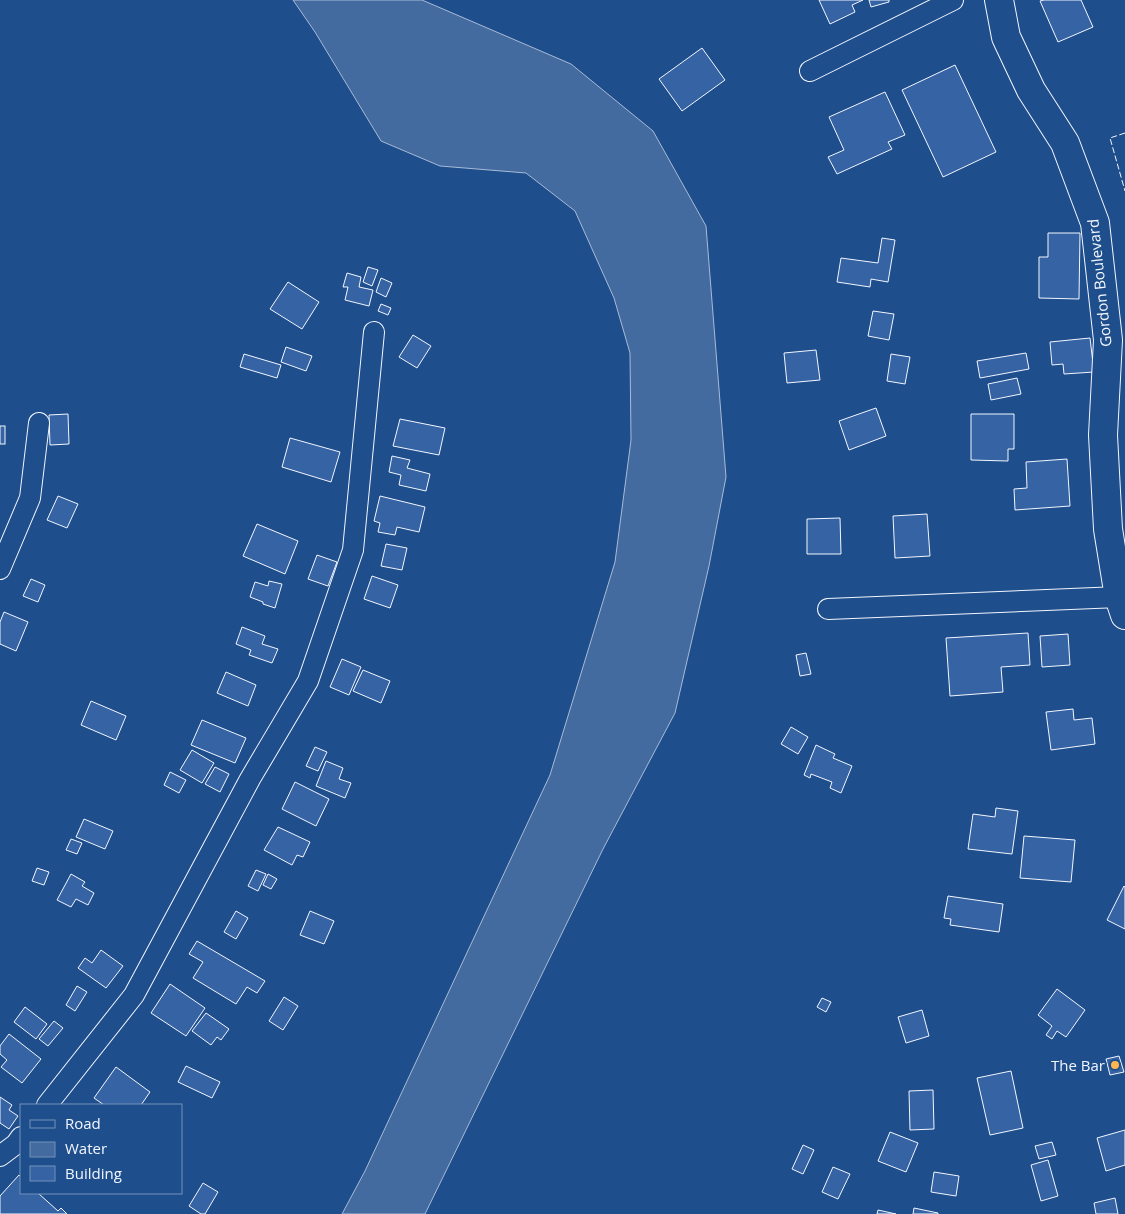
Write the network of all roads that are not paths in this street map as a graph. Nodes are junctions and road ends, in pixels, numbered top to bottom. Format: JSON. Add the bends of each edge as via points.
{"nodes":[{"id":1,"x":953,"y":0,"type":"edge"},
{"id":2,"x":999,"y":0,"type":"edge"},
{"id":3,"x":810,"y":71,"type":"dead end"},
{"id":4,"x":374,"y":332,"type":"dead end"},
{"id":5,"x":39,"y":423,"type":"dead end"},
{"id":6,"x":0,"y":569,"type":"edge"},
{"id":7,"x":1122,"y":606,"type":"edge"},
{"id":8,"x":828,"y":609,"type":"dead end"},
{"id":9,"x":47,"y":1104,"type":"edge"},
{"id":10,"x":12,"y":1138,"type":"edge"},
{"id":11,"x":0,"y":1156,"type":"edge"}],
"edges":[{"from":1,"to":3,"type":"street"},
{"from":2,"to":7,"type":"street","name":"Gordon Boulevard","via":[[1006,36],[1032,90],[1065,143],[1095,223],[1108,340],[1103,435],[1108,529]]},
{"from":4,"to":9,"type":"street","via":[[353,550],[308,681],[250,779],[134,995]]},
{"from":5,"to":6,"type":"street","via":[[30,498]]},
{"from":7,"to":8,"type":"street"},
{"from":10,"to":11,"type":"street"}]}
